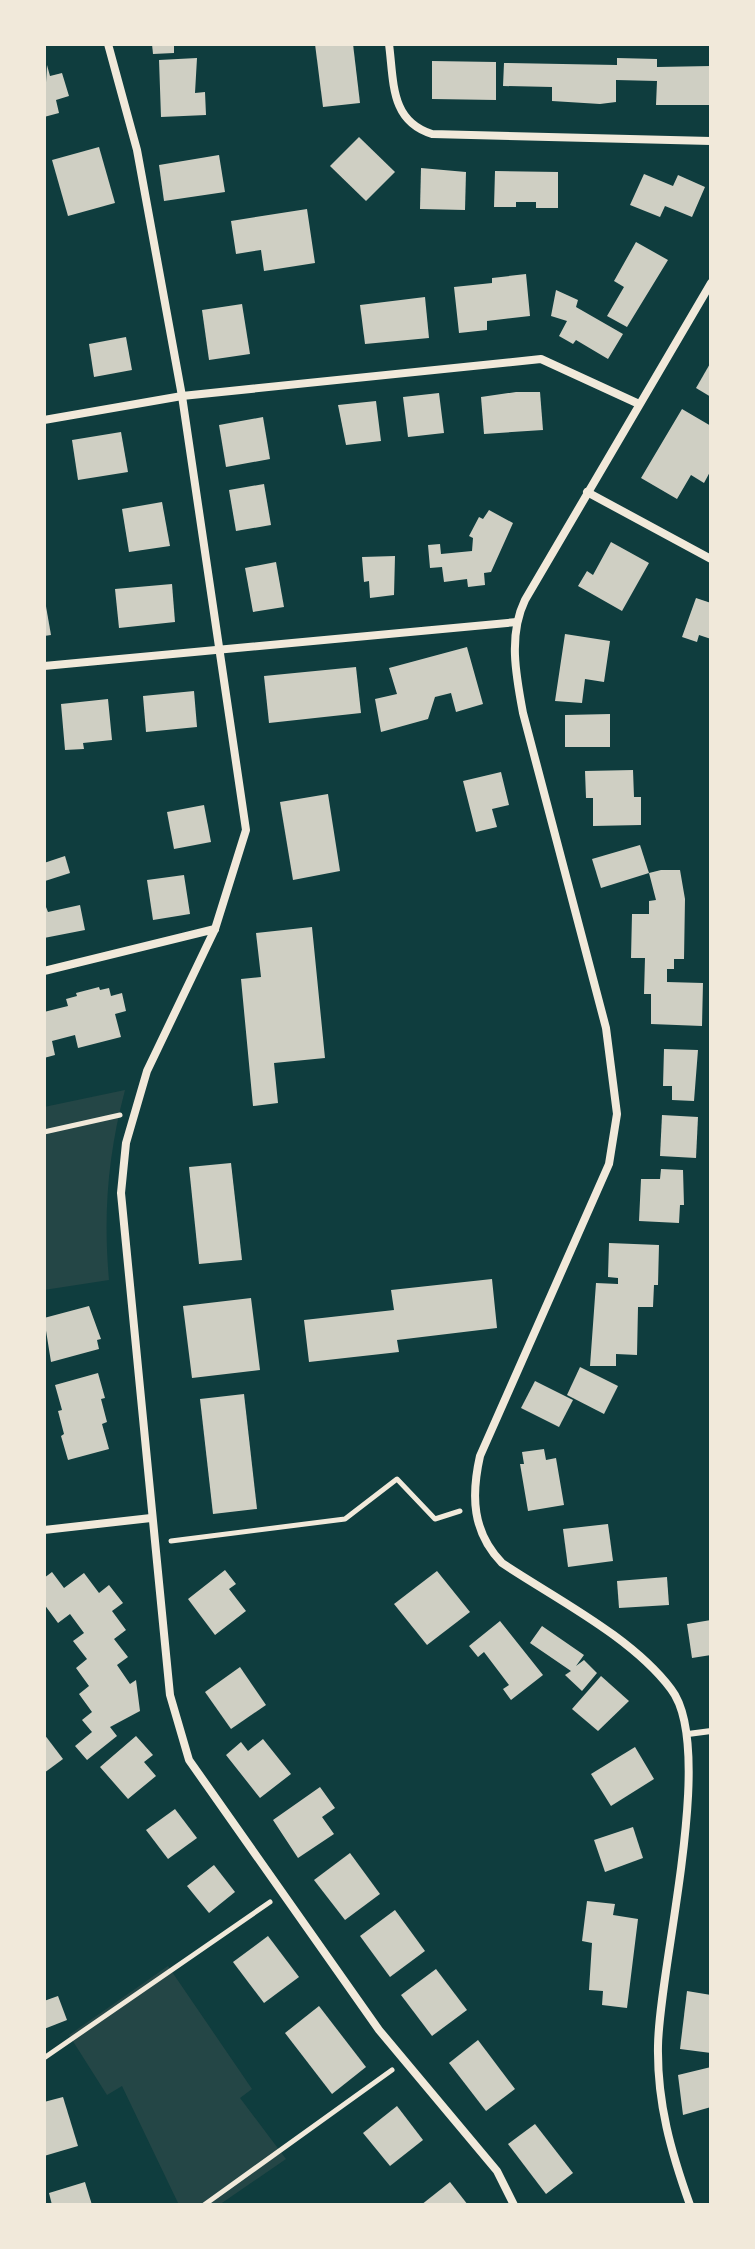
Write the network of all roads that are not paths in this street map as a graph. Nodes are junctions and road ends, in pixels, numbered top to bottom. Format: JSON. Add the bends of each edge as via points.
{"nodes":[{"id":1,"x":108,"y":44,"type":"edge"},
{"id":2,"x":389,"y":44,"type":"edge"},
{"id":3,"x":711,"y":141,"type":"edge"},
{"id":4,"x":711,"y":283,"type":"edge"},
{"id":5,"x":182,"y":396,"type":"junction"},
{"id":6,"x":639,"y":404,"type":"junction"},
{"id":7,"x":44,"y":420,"type":"edge"},
{"id":8,"x":587,"y":492,"type":"junction"},
{"id":9,"x":711,"y":559,"type":"edge"},
{"id":10,"x":517,"y":622,"type":"junction"},
{"id":11,"x":222,"y":649,"type":"junction"},
{"id":12,"x":44,"y":666,"type":"edge"},
{"id":13,"x":215,"y":929,"type":"junction"},
{"id":14,"x":44,"y":971,"type":"edge"},
{"id":15,"x":151,"y":1518,"type":"junction"},
{"id":16,"x":44,"y":1530,"type":"edge"},
{"id":17,"x":711,"y":1731,"type":"edge"},
{"id":18,"x":688,"y":1734,"type":"junction"},
{"id":19,"x":514,"y":2205,"type":"edge"},
{"id":20,"x":690,"y":2205,"type":"edge"}],
"edges":[{"from":1,"to":5,"type":"street","via":[[137,150]]},
{"from":2,"to":3,"type":"street","via":[[396,106],[417,129],[432,134]]},
{"from":4,"to":6,"type":"street"},
{"from":5,"to":6,"type":"street","via":[[541,359]]},
{"from":5,"to":7,"type":"street"},
{"from":5,"to":11,"type":"street"},
{"from":6,"to":8,"type":"street"},
{"from":8,"to":9,"type":"street"},
{"from":8,"to":10,"type":"street"},
{"from":10,"to":11,"type":"street"},
{"from":10,"to":18,"type":"street","via":[[523,713],[606,1028],[617,1114],[609,1164],[480,1456],[474,1507],[490,1551],[502,1563],[630,1648],[659,1674],[683,1706]]},
{"from":11,"to":12,"type":"street"},
{"from":11,"to":13,"type":"street","via":[[246,830]]},
{"from":13,"to":14,"type":"street"},
{"from":13,"to":15,"type":"street","via":[[165,1029],[133,1113],[121,1193]]},
{"from":15,"to":16,"type":"street"},
{"from":15,"to":19,"type":"street","via":[[170,1695],[189,1760],[379,2030],[497,2171]]},
{"from":17,"to":18,"type":"lane"},
{"from":18,"to":20,"type":"street","via":[[690,1776],[658,2046],[666,2137]]}]}
